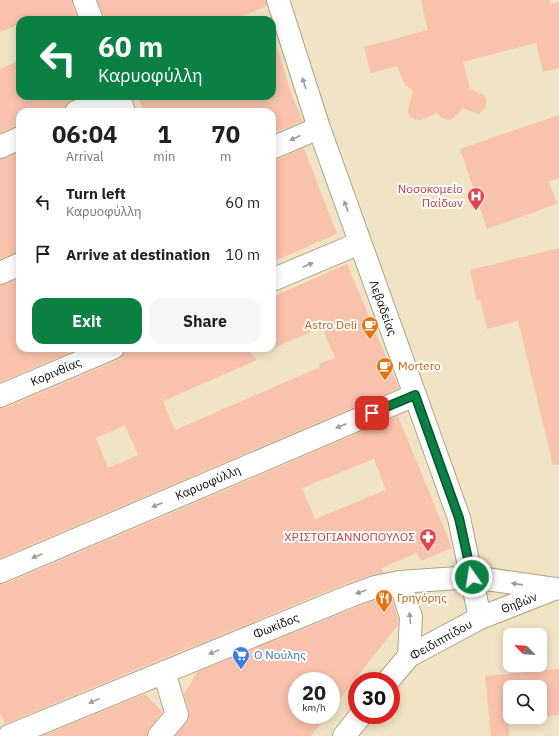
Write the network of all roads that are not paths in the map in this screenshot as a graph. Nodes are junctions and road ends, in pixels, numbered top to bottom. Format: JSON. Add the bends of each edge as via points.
{"nodes":[{"id":1,"x":84,"y":0,"type":"edge"},
{"id":2,"x":278,"y":13,"type":"edge"},
{"id":3,"x":90,"y":16,"type":"edge"},
{"id":4,"x":102,"y":100,"type":"edge"},
{"id":5,"x":85,"y":108,"type":"edge"},
{"id":6,"x":318,"y":128,"type":"junction"},
{"id":7,"x":16,"y":140,"type":"edge"},
{"id":8,"x":276,"y":146,"type":"edge"},
{"id":9,"x":0,"y":147,"type":"edge"},
{"id":10,"x":360,"y":243,"type":"junction"},
{"id":11,"x":16,"y":266,"type":"edge"},
{"id":12,"x":0,"y":273,"type":"edge"},
{"id":13,"x":276,"y":278,"type":"edge"},
{"id":14,"x":104,"y":352,"type":"edge"},
{"id":15,"x":415,"y":395,"type":"junction"},
{"id":16,"x":0,"y":396,"type":"edge"},
{"id":17,"x":0,"y":572,"type":"edge"},
{"id":18,"x":472,"y":577,"type":"junction"},
{"id":19,"x":400,"y":582,"type":"junction"},
{"id":20,"x":557,"y":589,"type":"edge"},
{"id":21,"x":480,"y":618,"type":"junction"},
{"id":22,"x":409,"y":656,"type":"junction"},
{"id":23,"x":164,"y":672,"type":"junction"},
{"id":24,"x":396,"y":672,"type":"edge"},
{"id":25,"x":354,"y":724,"type":"edge"},
{"id":26,"x":9,"y":736,"type":"edge"},
{"id":27,"x":159,"y":736,"type":"edge"},
{"id":28,"x":344,"y":736,"type":"edge"}],
"edges":[{"from":1,"to":3,"type":"street"},
{"from":6,"to":2,"type":"street","name":"Λεβαδείας","one_way":true},
{"from":4,"to":5,"type":"street"},
{"from":6,"to":8,"type":"street","one_way":true},
{"from":10,"to":6,"type":"street","name":"Λεβαδείας","one_way":true},
{"from":7,"to":9,"type":"street"},
{"from":13,"to":10,"type":"street","one_way":true},
{"from":10,"to":15,"type":"street","name":"Λεβαδείας"},
{"from":11,"to":12,"type":"street"},
{"from":14,"to":16,"type":"street","name":"Κορινθίας"},
{"from":15,"to":17,"type":"street","name":"Καρυοφύλλη","one_way":true},
{"from":15,"to":18,"type":"street","name":"Λεβαδείας","via":[[459,518]]},
{"from":18,"to":19,"type":"street","name":"Φωκίδος"},
{"from":20,"to":18,"type":"street","name":"Φωκίδος","one_way":true},
{"from":18,"to":21,"type":"street","name":"Λεβαδείας"},
{"from":22,"to":19,"type":"street","one_way":true,"via":[[411,617]]},
{"from":19,"to":23,"type":"street","name":"Φωκίδος","one_way":true,"via":[[350,596]]},
{"from":20,"to":21,"type":"street","name":"Θηβών"},
{"from":21,"to":22,"type":"street","name":"Φειδιππίδου"},
{"from":22,"to":24,"type":"street","name":"Φειδιππίδου"},
{"from":23,"to":26,"type":"street","name":"Φωκίδος","one_way":true},
{"from":23,"to":27,"type":"street","via":[[177,715]]},
{"from":25,"to":28,"type":"street"}]}
